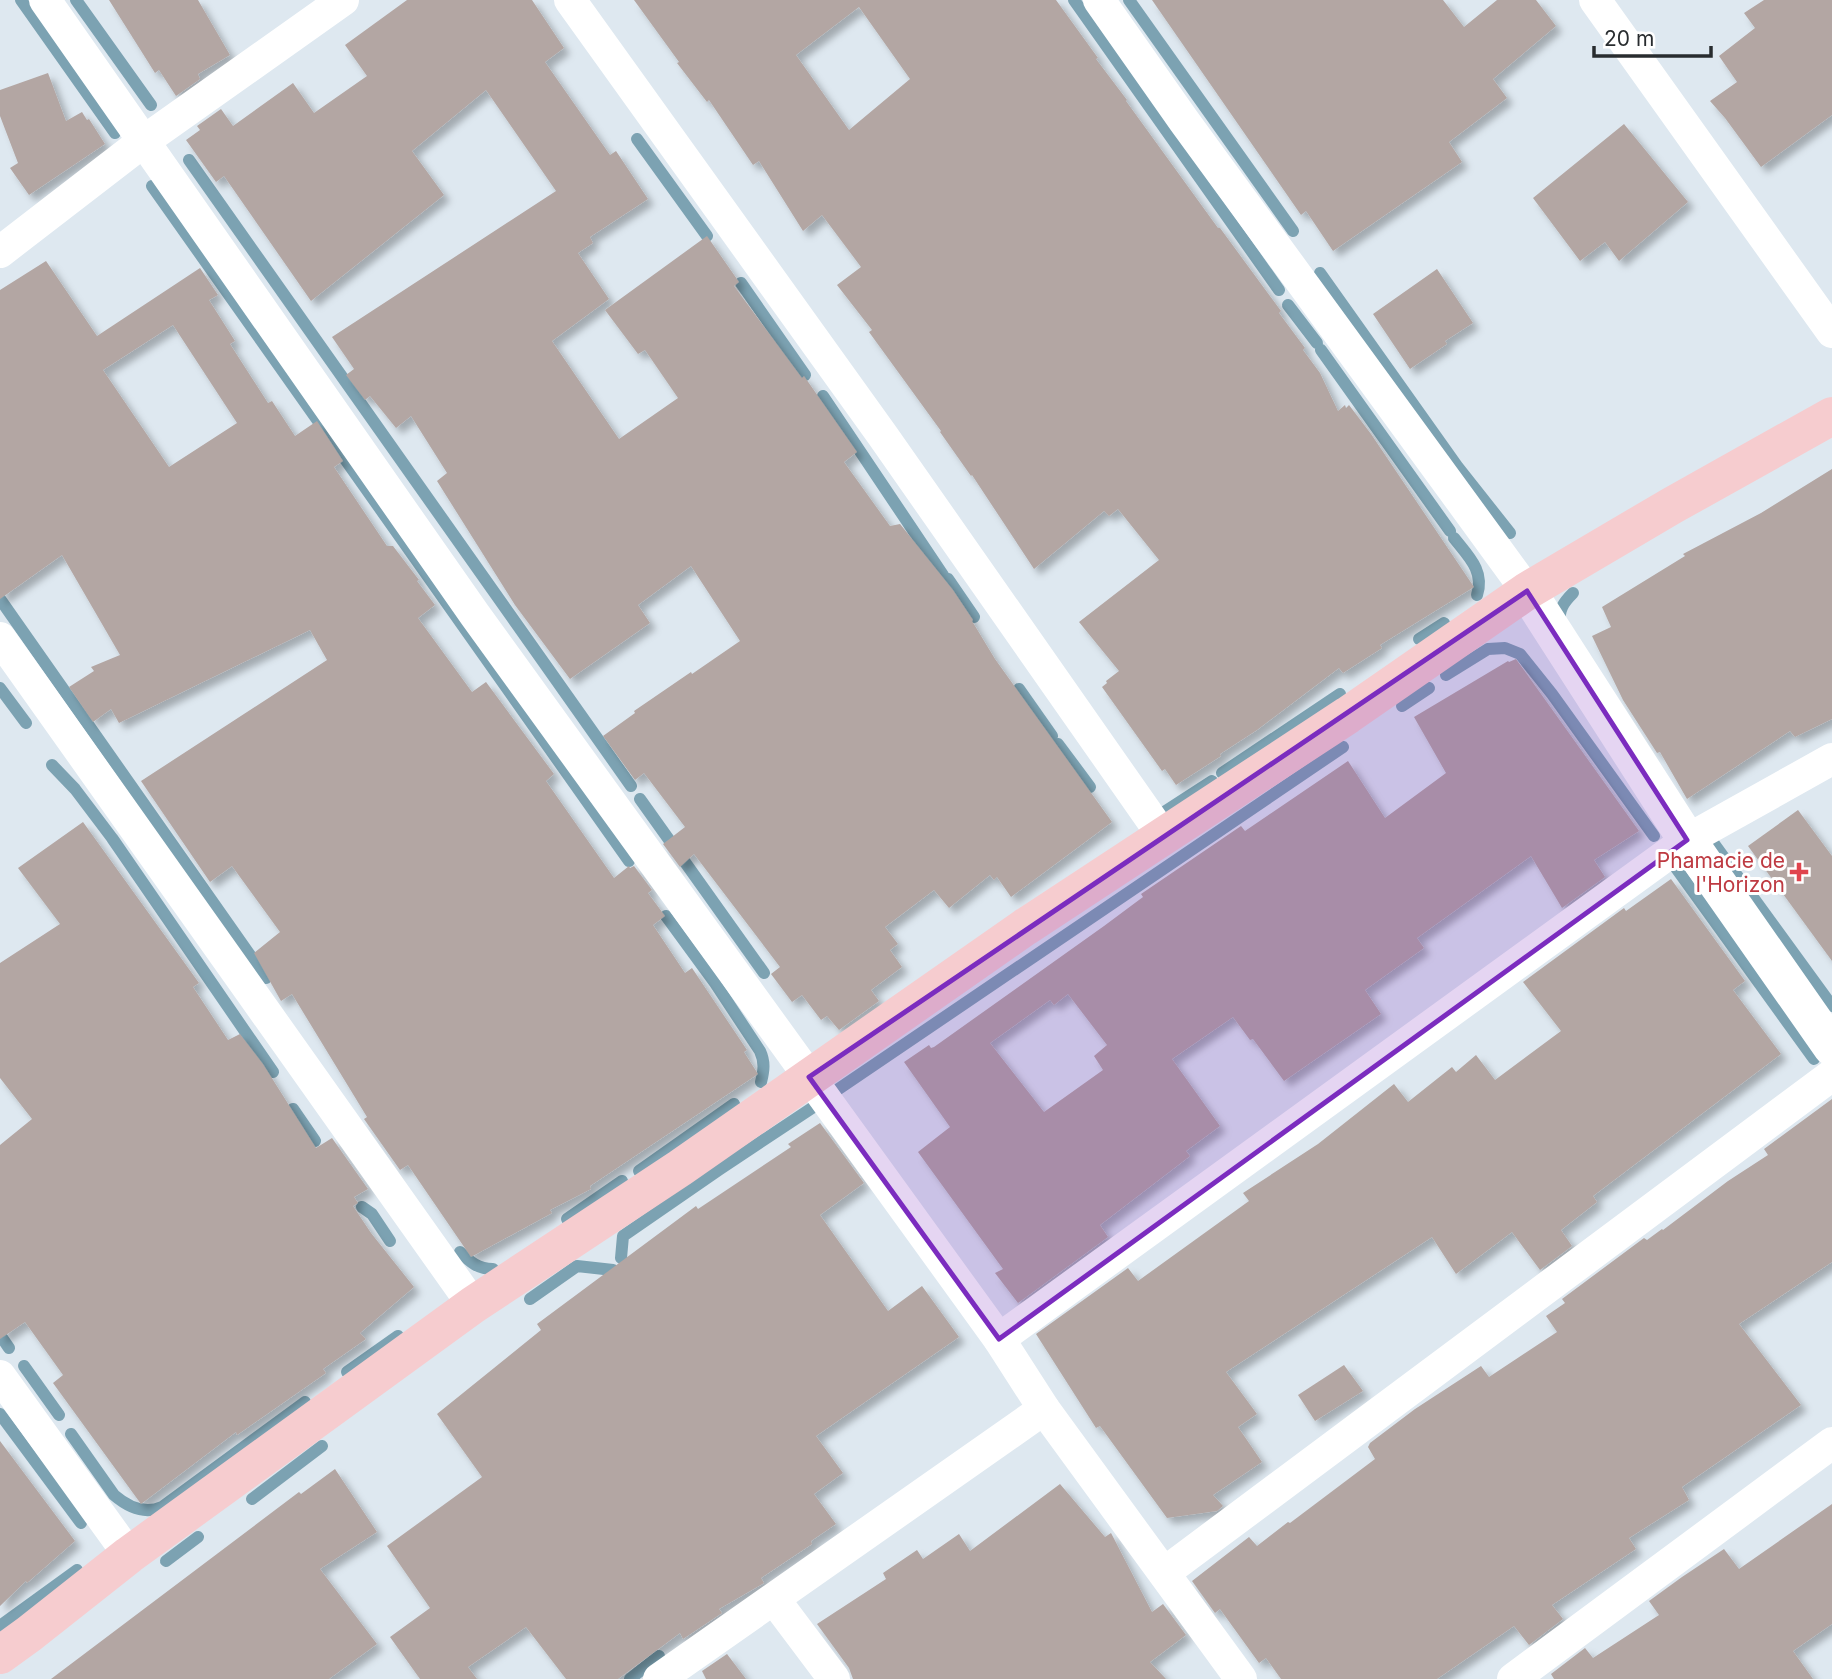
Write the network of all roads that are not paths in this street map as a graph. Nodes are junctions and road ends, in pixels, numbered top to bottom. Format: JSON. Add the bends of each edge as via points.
{"nodes":[{"id":1,"x":45,"y":0,"type":"edge"},
{"id":2,"x":343,"y":0,"type":"edge"},
{"id":3,"x":570,"y":0,"type":"edge"},
{"id":4,"x":1099,"y":0,"type":"edge"},
{"id":5,"x":1595,"y":0,"type":"edge"},
{"id":6,"x":144,"y":141,"type":"junction"},
{"id":7,"x":0,"y":252,"type":"edge"},
{"id":8,"x":1832,"y":332,"type":"edge"},
{"id":9,"x":1832,"y":416,"type":"edge"},
{"id":10,"x":1527,"y":591,"type":"junction"},
{"id":11,"x":0,"y":638,"type":"edge"},
{"id":12,"x":1832,"y":759,"type":"edge"},
{"id":13,"x":1163,"y":836,"type":"junction"},
{"id":14,"x":1687,"y":840,"type":"junction"},
{"id":15,"x":1832,"y":1047,"type":"edge"},
{"id":16,"x":1832,"y":1074,"type":"edge"},
{"id":17,"x":809,"y":1077,"type":"junction"},
{"id":18,"x":473,"y":1304,"type":"junction"},
{"id":19,"x":999,"y":1339,"type":"junction"},
{"id":20,"x":0,"y":1376,"type":"edge"},
{"id":21,"x":1044,"y":1409,"type":"junction"},
{"id":22,"x":1832,"y":1443,"type":"edge"},
{"id":23,"x":130,"y":1555,"type":"junction"},
{"id":24,"x":1164,"y":1573,"type":"junction"},
{"id":25,"x":774,"y":1599,"type":"junction"},
{"id":26,"x":0,"y":1655,"type":"edge"},
{"id":27,"x":659,"y":1679,"type":"edge"},
{"id":28,"x":834,"y":1679,"type":"edge"},
{"id":29,"x":1241,"y":1679,"type":"edge"},
{"id":30,"x":1513,"y":1679,"type":"edge"}],
"edges":[{"from":1,"to":6,"type":"street"},
{"from":2,"to":6,"type":"street"},
{"from":3,"to":13,"type":"street"},
{"from":4,"to":10,"type":"street"},
{"from":5,"to":8,"type":"street"},
{"from":6,"to":7,"type":"street"},
{"from":6,"to":17,"type":"street","via":[[484,626]]},
{"from":9,"to":10,"type":"main road"},
{"from":10,"to":13,"type":"main road"},
{"from":10,"to":14,"type":"street"},
{"from":11,"to":18,"type":"street"},
{"from":12,"to":14,"type":"street"},
{"from":13,"to":17,"type":"main road"},
{"from":14,"to":15,"type":"street"},
{"from":14,"to":19,"type":"street"},
{"from":16,"to":24,"type":"street"},
{"from":17,"to":18,"type":"main road"},
{"from":17,"to":19,"type":"street"},
{"from":18,"to":23,"type":"main road"},
{"from":19,"to":21,"type":"street"},
{"from":20,"to":23,"type":"street"},
{"from":21,"to":24,"type":"street"},
{"from":21,"to":25,"type":"street"},
{"from":22,"to":30,"type":"street"},
{"from":23,"to":26,"type":"main road"},
{"from":24,"to":29,"type":"street"},
{"from":25,"to":27,"type":"street"},
{"from":25,"to":28,"type":"street"}]}
